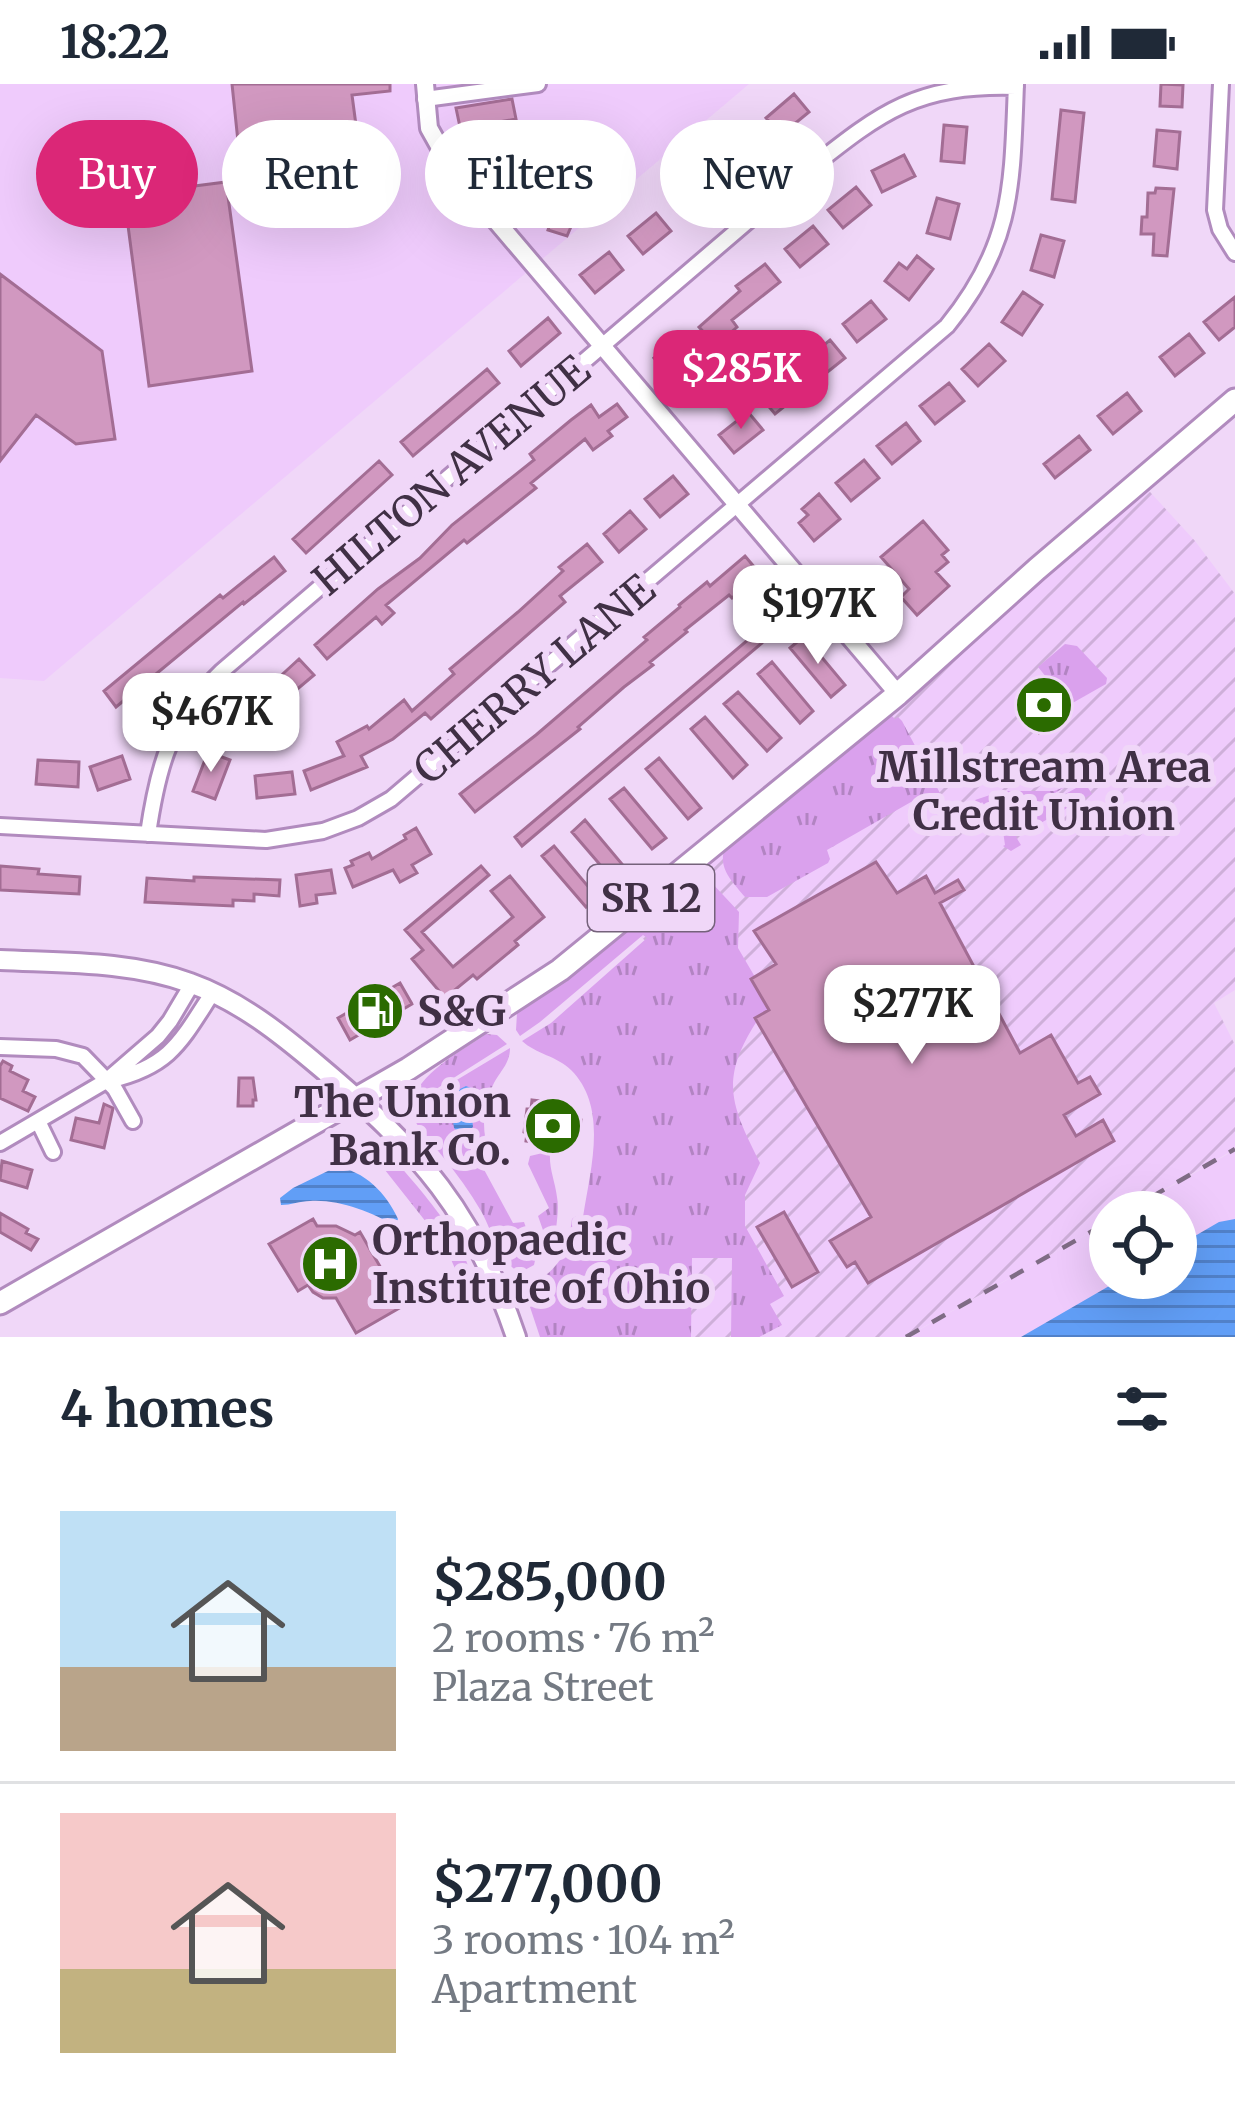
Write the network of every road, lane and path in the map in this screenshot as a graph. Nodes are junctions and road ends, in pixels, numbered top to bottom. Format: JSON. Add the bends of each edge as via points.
{"nodes":[{"id":1,"x":538,"y":84,"type":"edge"},
{"id":2,"x":1221,"y":84,"type":"edge"},
{"id":3,"x":1016,"y":85,"type":"edge"},
{"id":4,"x":425,"y":92,"type":"edge"},
{"id":5,"x":1235,"y":253,"type":"edge"},
{"id":6,"x":602,"y":347,"type":"junction"},
{"id":7,"x":1235,"y":400,"type":"edge"},
{"id":8,"x":737,"y":506,"type":"junction"},
{"id":9,"x":898,"y":694,"type":"junction"},
{"id":10,"x":0,"y":826,"type":"edge"},
{"id":11,"x":148,"y":834,"type":"junction"},
{"id":12,"x":0,"y":960,"type":"edge"},
{"id":13,"x":192,"y":984,"type":"junction"},
{"id":14,"x":213,"y":992,"type":"junction"},
{"id":15,"x":0,"y":1047,"type":"edge"},
{"id":16,"x":106,"y":1081,"type":"junction"},
{"id":17,"x":357,"y":1099,"type":"junction"},
{"id":18,"x":38,"y":1121,"type":"junction"},
{"id":19,"x":133,"y":1121,"type":"dead end"},
{"id":20,"x":0,"y":1143,"type":"edge"},
{"id":21,"x":53,"y":1152,"type":"dead end"},
{"id":22,"x":0,"y":1304,"type":"edge"},
{"id":23,"x":516,"y":1337,"type":"edge"}],
"edges":[{"from":1,"to":4,"type":"street"},
{"from":2,"to":5,"type":"street","via":[[1215,210]]},
{"from":3,"to":6,"type":"street","name":"HILTON AVENUE","via":[[956,87],[885,111]]},
{"from":3,"to":8,"type":"street","name":"CHERRY LANE","via":[[1008,206],[976,289],[940,333]]},
{"from":4,"to":6,"type":"street","via":[[432,137],[452,169]]},
{"from":6,"to":8,"type":"street"},
{"from":6,"to":11,"type":"street","name":"HILTON AVENUE","via":[[208,684],[166,748]]},
{"from":7,"to":9,"type":"main road","number":"SR 12"},
{"from":8,"to":9,"type":"street"},
{"from":8,"to":11,"type":"street","name":"CHERRY LANE","via":[[375,808],[285,838]]},
{"from":9,"to":17,"type":"main road","number":"SR 12","via":[[560,970]]},
{"from":10,"to":11,"type":"street","name":"CHERRY LANE"},
{"from":12,"to":13,"type":"main road","via":[[110,966]]},
{"from":13,"to":14,"type":"main road"},
{"from":13,"to":16,"type":"street","via":[[158,1036]]},
{"from":14,"to":16,"type":"street","via":[[167,1056]]},
{"from":14,"to":17,"type":"main road"},
{"from":15,"to":16,"type":"street","via":[[74,1052]]},
{"from":16,"to":18,"type":"street"},
{"from":16,"to":19,"type":"street"},
{"from":17,"to":22,"type":"main road","number":"SR 12"},
{"from":17,"to":23,"type":"main road","via":[[448,1195]]},
{"from":18,"to":20,"type":"street"},
{"from":18,"to":21,"type":"street"}]}
